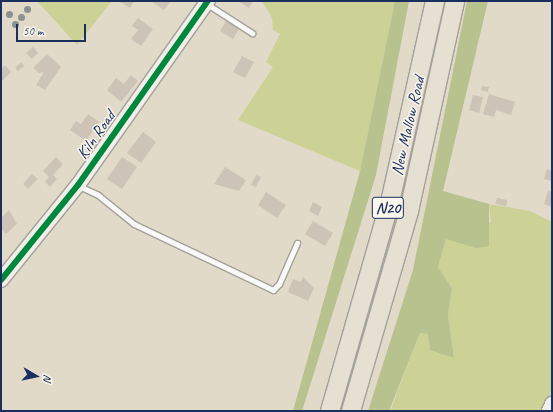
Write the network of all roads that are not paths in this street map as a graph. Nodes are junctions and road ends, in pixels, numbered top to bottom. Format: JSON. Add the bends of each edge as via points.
{"nodes":[{"id":1,"x":431,"y":1,"type":"edge"},
{"id":2,"x":435,"y":1,"type":"edge"},
{"id":3,"x":455,"y":1,"type":"edge"},
{"id":4,"x":207,"y":2,"type":"edge"},
{"id":5,"x":252,"y":32,"type":"dead end"},
{"id":6,"x":422,"y":65,"type":"junction"},
{"id":7,"x":78,"y":185,"type":"junction"},
{"id":8,"x":297,"y":243,"type":"dead end"},
{"id":9,"x":1,"y":280,"type":"edge"},
{"id":10,"x":552,"y":404,"type":"edge"},
{"id":11,"x":330,"y":411,"type":"edge"},
{"id":12,"x":351,"y":411,"type":"edge"},
{"id":13,"x":549,"y":411,"type":"edge"}],
"edges":[{"from":1,"to":6,"type":"highway","number":"N20"},
{"from":2,"to":6,"type":"highway","name":"New Mallow Road","number":"N20"},
{"from":3,"to":12,"type":"highway","name":"New Mallow Road","number":"N20","via":[[405,224]]},
{"from":4,"to":5,"type":"lane"},
{"from":4,"to":7,"type":"street","name":"Kiln Road"},
{"from":6,"to":11,"type":"highway","name":"New Mallow Road","number":"N20","via":[[379,243]]},
{"from":7,"to":8,"type":"lane","via":[[98,195],[134,224],[273,290],[279,284]]},
{"from":7,"to":9,"type":"street","name":"Kiln Road"},
{"from":10,"to":13,"type":"street"}]}
